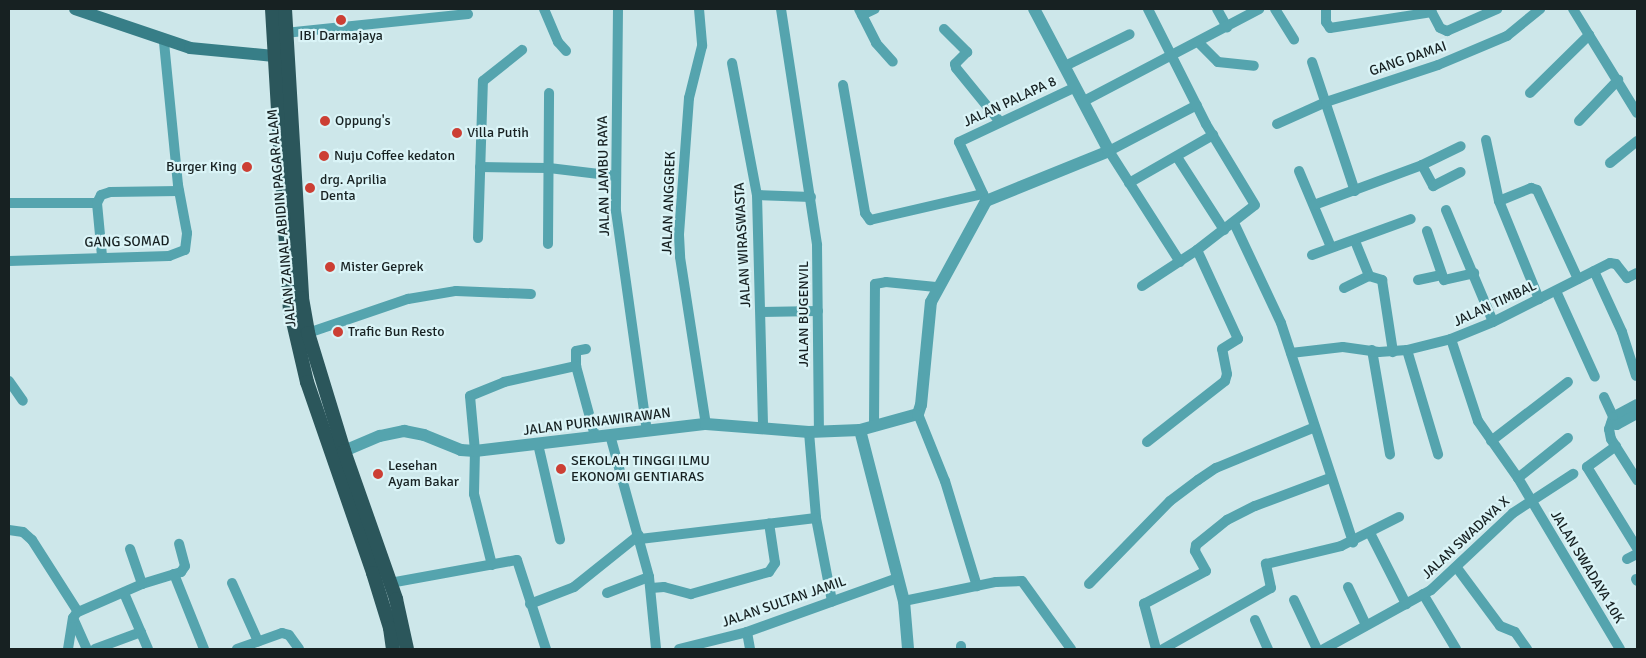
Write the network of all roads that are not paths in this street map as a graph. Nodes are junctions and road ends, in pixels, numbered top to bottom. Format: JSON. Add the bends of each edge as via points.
{"nodes":[{"id":1,"x":75,"y":9,"type":"edge"},
{"id":2,"x":272,"y":9,"type":"edge"},
{"id":3,"x":285,"y":9,"type":"edge"},
{"id":4,"x":544,"y":9,"type":"edge"},
{"id":5,"x":618,"y":9,"type":"edge"},
{"id":6,"x":781,"y":9,"type":"edge"},
{"id":7,"x":875,"y":9,"type":"edge"},
{"id":8,"x":1034,"y":9,"type":"edge"},
{"id":9,"x":1148,"y":9,"type":"edge"},
{"id":10,"x":1218,"y":9,"type":"edge"},
{"id":11,"x":1259,"y":9,"type":"edge"},
{"id":12,"x":1275,"y":9,"type":"edge"},
{"id":13,"x":1326,"y":9,"type":"edge"},
{"id":14,"x":1497,"y":9,"type":"edge"},
{"id":15,"x":1540,"y":9,"type":"edge"},
{"id":16,"x":1573,"y":9,"type":"edge"},
{"id":17,"x":703,"y":10,"type":"edge"},
{"id":18,"x":1431,"y":10,"type":"edge"},
{"id":19,"x":861,"y":12,"type":"edge"},
{"id":20,"x":468,"y":14,"type":"dead end"},
{"id":21,"x":1227,"y":27,"type":"junction"},
{"id":22,"x":944,"y":29,"type":"dead end"},
{"id":23,"x":285,"y":33,"type":"junction"},
{"id":24,"x":1130,"y":34,"type":"dead end"},
{"id":25,"x":1589,"y":35,"type":"junction"},
{"id":26,"x":1294,"y":40,"type":"dead end"},
{"id":27,"x":164,"y":42,"type":"junction"},
{"id":28,"x":1199,"y":43,"type":"junction"},
{"id":29,"x":522,"y":50,"type":"dead end"},
{"id":30,"x":566,"y":51,"type":"dead end"},
{"id":31,"x":274,"y":56,"type":"junction"},
{"id":32,"x":1170,"y":56,"type":"junction"},
{"id":33,"x":893,"y":62,"type":"dead end"},
{"id":34,"x":1312,"y":62,"type":"dead end"},
{"id":35,"x":732,"y":63,"type":"dead end"},
{"id":36,"x":1065,"y":66,"type":"junction"},
{"id":37,"x":1254,"y":66,"type":"dead end"},
{"id":38,"x":1618,"y":80,"type":"junction"},
{"id":39,"x":843,"y":86,"type":"dead end"},
{"id":40,"x":1076,"y":87,"type":"junction"},
{"id":41,"x":549,"y":92,"type":"dead end"},
{"id":42,"x":1530,"y":93,"type":"dead end"},
{"id":43,"x":1084,"y":101,"type":"junction"},
{"id":44,"x":1326,"y":102,"type":"junction"},
{"id":45,"x":1197,"y":105,"type":"junction"},
{"id":46,"x":284,"y":112,"type":"junction"},
{"id":47,"x":1637,"y":113,"type":"edge"},
{"id":48,"x":1000,"y":122,"type":"junction"},
{"id":49,"x":1579,"y":122,"type":"dead end"},
{"id":50,"x":1277,"y":124,"type":"dead end"},
{"id":51,"x":1213,"y":135,"type":"junction"},
{"id":52,"x":1486,"y":140,"type":"dead end"},
{"id":53,"x":1637,"y":141,"type":"edge"},
{"id":54,"x":1462,"y":146,"type":"dead end"},
{"id":55,"x":1109,"y":151,"type":"junction"},
{"id":56,"x":1177,"y":157,"type":"junction"},
{"id":57,"x":1610,"y":163,"type":"dead end"},
{"id":58,"x":1422,"y":165,"type":"junction"},
{"id":59,"x":480,"y":167,"type":"junction"},
{"id":60,"x":549,"y":168,"type":"junction"},
{"id":61,"x":1299,"y":171,"type":"dead end"},
{"id":62,"x":1460,"y":172,"type":"dead end"},
{"id":63,"x":616,"y":176,"type":"junction"},
{"id":64,"x":1129,"y":183,"type":"junction"},
{"id":65,"x":179,"y":191,"type":"junction"},
{"id":66,"x":1355,"y":191,"type":"junction"},
{"id":67,"x":756,"y":195,"type":"junction"},
{"id":68,"x":811,"y":197,"type":"junction"},
{"id":69,"x":985,"y":197,"type":"junction"},
{"id":70,"x":1499,"y":201,"type":"junction"},
{"id":71,"x":9,"y":203,"type":"edge"},
{"id":72,"x":97,"y":203,"type":"junction"},
{"id":73,"x":1314,"y":205,"type":"junction"},
{"id":74,"x":1446,"y":210,"type":"dead end"},
{"id":75,"x":1411,"y":219,"type":"dead end"},
{"id":76,"x":1234,"y":223,"type":"junction"},
{"id":77,"x":1224,"y":230,"type":"junction"},
{"id":78,"x":1427,"y":231,"type":"dead end"},
{"id":79,"x":478,"y":238,"type":"dead end"},
{"id":80,"x":1354,"y":241,"type":"junction"},
{"id":81,"x":548,"y":244,"type":"dead end"},
{"id":82,"x":1331,"y":247,"type":"junction"},
{"id":83,"x":1198,"y":250,"type":"junction"},
{"id":84,"x":1312,"y":255,"type":"dead end"},
{"id":85,"x":102,"y":256,"type":"junction"},
{"id":86,"x":293,"y":260,"type":"junction"},
{"id":87,"x":9,"y":261,"type":"edge"},
{"id":88,"x":1180,"y":262,"type":"junction"},
{"id":89,"x":1474,"y":272,"type":"junction"},
{"id":90,"x":1594,"y":272,"type":"junction"},
{"id":91,"x":1637,"y":273,"type":"edge"},
{"id":92,"x":1441,"y":274,"type":"junction"},
{"id":93,"x":1369,"y":276,"type":"junction"},
{"id":94,"x":1578,"y":279,"type":"junction"},
{"id":95,"x":1418,"y":280,"type":"dead end"},
{"id":96,"x":1142,"y":286,"type":"dead end"},
{"id":97,"x":936,"y":287,"type":"junction"},
{"id":98,"x":1344,"y":288,"type":"dead end"},
{"id":99,"x":1556,"y":291,"type":"junction"},
{"id":100,"x":531,"y":294,"type":"dead end"},
{"id":101,"x":1539,"y":299,"type":"junction"},
{"id":102,"x":818,"y":311,"type":"junction"},
{"id":103,"x":761,"y":312,"type":"junction"},
{"id":104,"x":1493,"y":322,"type":"junction"},
{"id":105,"x":308,"y":334,"type":"junction"},
{"id":106,"x":1451,"y":339,"type":"junction"},
{"id":107,"x":586,"y":348,"type":"dead end"},
{"id":108,"x":1372,"y":350,"type":"junction"},
{"id":109,"x":1407,"y":350,"type":"junction"},
{"id":110,"x":1393,"y":352,"type":"junction"},
{"id":111,"x":1291,"y":353,"type":"junction"},
{"id":112,"x":576,"y":366,"type":"junction"},
{"id":113,"x":1636,"y":376,"type":"dead end"},
{"id":114,"x":1595,"y":377,"type":"dead end"},
{"id":115,"x":9,"y":381,"type":"edge"},
{"id":116,"x":1568,"y":382,"type":"dead end"},
{"id":117,"x":1604,"y":397,"type":"dead end"},
{"id":118,"x":22,"y":401,"type":"dead end"},
{"id":119,"x":1637,"y":404,"type":"edge"},
{"id":120,"x":918,"y":414,"type":"junction"},
{"id":121,"x":1637,"y":414,"type":"edge"},
{"id":122,"x":1613,"y":422,"type":"junction"},
{"id":123,"x":706,"y":424,"type":"junction"},
{"id":124,"x":874,"y":425,"type":"junction"},
{"id":125,"x":1315,"y":427,"type":"junction"},
{"id":126,"x":763,"y":428,"type":"junction"},
{"id":127,"x":860,"y":430,"type":"junction"},
{"id":128,"x":647,"y":431,"type":"junction"},
{"id":129,"x":814,"y":431,"type":"junction"},
{"id":130,"x":610,"y":435,"type":"junction"},
{"id":131,"x":595,"y":436,"type":"junction"},
{"id":132,"x":1568,"y":438,"type":"dead end"},
{"id":133,"x":1491,"y":441,"type":"junction"},
{"id":134,"x":1146,"y":442,"type":"dead end"},
{"id":135,"x":538,"y":444,"type":"junction"},
{"id":136,"x":1616,"y":446,"type":"junction"},
{"id":137,"x":344,"y":451,"type":"junction"},
{"id":138,"x":475,"y":451,"type":"junction"},
{"id":139,"x":1390,"y":454,"type":"dead end"},
{"id":140,"x":1438,"y":454,"type":"dead end"},
{"id":141,"x":1573,"y":474,"type":"dead end"},
{"id":142,"x":1330,"y":478,"type":"junction"},
{"id":143,"x":1518,"y":478,"type":"junction"},
{"id":144,"x":1637,"y":480,"type":"edge"},
{"id":145,"x":1530,"y":499,"type":"junction"},
{"id":146,"x":1400,"y":517,"type":"dead end"},
{"id":147,"x":816,"y":518,"type":"junction"},
{"id":148,"x":769,"y":523,"type":"junction"},
{"id":149,"x":9,"y":530,"type":"edge"},
{"id":150,"x":1370,"y":533,"type":"junction"},
{"id":151,"x":639,"y":537,"type":"junction"},
{"id":152,"x":560,"y":539,"type":"dead end"},
{"id":153,"x":1352,"y":542,"type":"junction"},
{"id":154,"x":179,"y":544,"type":"dead end"},
{"id":155,"x":1637,"y":548,"type":"edge"},
{"id":156,"x":130,"y":549,"type":"dead end"},
{"id":157,"x":1637,"y":554,"type":"edge"},
{"id":158,"x":1627,"y":559,"type":"dead end"},
{"id":159,"x":492,"y":565,"type":"junction"},
{"id":160,"x":1457,"y":568,"type":"junction"},
{"id":161,"x":174,"y":574,"type":"junction"},
{"id":162,"x":898,"y":578,"type":"junction"},
{"id":163,"x":650,"y":582,"type":"junction"},
{"id":164,"x":232,"y":583,"type":"dead end"},
{"id":165,"x":390,"y":583,"type":"junction"},
{"id":166,"x":142,"y":584,"type":"junction"},
{"id":167,"x":1089,"y":584,"type":"dead end"},
{"id":168,"x":977,"y":586,"type":"junction"},
{"id":169,"x":1348,"y":587,"type":"dead end"},
{"id":170,"x":124,"y":592,"type":"junction"},
{"id":171,"x":607,"y":593,"type":"dead end"},
{"id":172,"x":1423,"y":594,"type":"junction"},
{"id":173,"x":1294,"y":600,"type":"dead end"},
{"id":174,"x":832,"y":601,"type":"junction"},
{"id":175,"x":904,"y":602,"type":"junction"},
{"id":176,"x":530,"y":604,"type":"junction"},
{"id":177,"x":1406,"y":604,"type":"junction"},
{"id":178,"x":75,"y":615,"type":"junction"},
{"id":179,"x":1255,"y":620,"type":"dead end"},
{"id":180,"x":1366,"y":624,"type":"junction"},
{"id":181,"x":141,"y":632,"type":"junction"},
{"id":182,"x":747,"y":632,"type":"junction"},
{"id":183,"x":258,"y":641,"type":"junction"},
{"id":184,"x":1339,"y":645,"type":"edge"},
{"id":185,"x":700,"y":646,"type":"edge"},
{"id":186,"x":243,"y":648,"type":"edge"},
{"id":187,"x":68,"y":649,"type":"edge"},
{"id":188,"x":87,"y":649,"type":"edge"},
{"id":189,"x":96,"y":649,"type":"edge"},
{"id":190,"x":148,"y":649,"type":"edge"},
{"id":191,"x":204,"y":649,"type":"edge"},
{"id":192,"x":298,"y":649,"type":"edge"},
{"id":193,"x":393,"y":649,"type":"edge"},
{"id":194,"x":407,"y":649,"type":"edge"},
{"id":195,"x":546,"y":649,"type":"edge"},
{"id":196,"x":656,"y":649,"type":"edge"},
{"id":197,"x":679,"y":649,"type":"edge"},
{"id":198,"x":750,"y":649,"type":"edge"},
{"id":199,"x":908,"y":649,"type":"edge"},
{"id":200,"x":1070,"y":649,"type":"edge"},
{"id":201,"x":1156,"y":649,"type":"edge"},
{"id":202,"x":1163,"y":649,"type":"edge"},
{"id":203,"x":1268,"y":649,"type":"edge"},
{"id":204,"x":1317,"y":649,"type":"edge"},
{"id":205,"x":1324,"y":649,"type":"edge"},
{"id":206,"x":1456,"y":649,"type":"edge"},
{"id":207,"x":1527,"y":649,"type":"edge"},
{"id":208,"x":1620,"y":649,"type":"edge"}],
"edges":[{"from":1,"to":27,"type":"main road"},
{"from":2,"to":31,"type":"highway","name":"JALAN ZAINAL ABIDIN PAGAR ALAM"},
{"from":3,"to":23,"type":"highway","name":"JALAN ZAINAL ABIDIN PAGAR ALAM"},
{"from":4,"to":30,"type":"street","via":[[558,42]]},
{"from":5,"to":63,"type":"street","name":"JALAN JAMBU RAYA"},
{"from":6,"to":68,"type":"street","name":"JALAN BUGENVIL"},
{"from":7,"to":19,"type":"street"},
{"from":8,"to":36,"type":"street"},
{"from":9,"to":32,"type":"street"},
{"from":10,"to":21,"type":"street"},
{"from":11,"to":21,"type":"street"},
{"from":12,"to":26,"type":"street"},
{"from":13,"to":18,"type":"street","via":[[1326,22],[1330,28]]},
{"from":14,"to":18,"type":"street","via":[[1447,30],[1440,28]]},
{"from":15,"to":44,"type":"street","name":"GANG DAMAI","via":[[1507,36],[1438,65]]},
{"from":16,"to":25,"type":"street"},
{"from":17,"to":123,"type":"street","name":"JALAN ANGGREK","via":[[701,54],[693,74],[685,133],[679,235]]},
{"from":19,"to":33,"type":"street","via":[[876,43]]},
{"from":20,"to":23,"type":"street"},
{"from":21,"to":28,"type":"street"},
{"from":22,"to":48,"type":"street","via":[[966,52],[956,68]]},
{"from":23,"to":46,"type":"highway","name":"JALAN ZAINAL ABIDIN PAGAR ALAM"},
{"from":24,"to":36,"type":"street"},
{"from":25,"to":38,"type":"street"},
{"from":25,"to":42,"type":"street"},
{"from":27,"to":31,"type":"main road","via":[[190,48]]},
{"from":27,"to":65,"type":"street","name":"GANG SOMAD"},
{"from":28,"to":32,"type":"street"},
{"from":28,"to":37,"type":"street","via":[[1218,62]]},
{"from":29,"to":59,"type":"street","via":[[483,81]]},
{"from":31,"to":46,"type":"highway","name":"JALAN ZAINAL ABIDIN PAGAR ALAM"},
{"from":32,"to":43,"type":"street"},
{"from":32,"to":45,"type":"street"},
{"from":34,"to":44,"type":"street"},
{"from":35,"to":67,"type":"street","name":"JALAN WIRASWASTA"},
{"from":36,"to":40,"type":"street"},
{"from":38,"to":47,"type":"street"},
{"from":38,"to":49,"type":"street"},
{"from":39,"to":69,"type":"street","via":[[865,213],[870,220]]},
{"from":40,"to":43,"type":"street"},
{"from":40,"to":48,"type":"street","name":"JALAN PALAPA 8"},
{"from":41,"to":60,"type":"street"},
{"from":43,"to":55,"type":"street"},
{"from":44,"to":50,"type":"street","name":"GANG DAMAI"},
{"from":44,"to":66,"type":"street"},
{"from":45,"to":51,"type":"street"},
{"from":45,"to":55,"type":"street"},
{"from":46,"to":86,"type":"highway","name":"JALAN ZAINAL ABIDIN PAGAR ALAM"},
{"from":48,"to":69,"type":"street","name":"JALAN PALAPA 8","via":[[958,144]]},
{"from":51,"to":56,"type":"street"},
{"from":51,"to":76,"type":"street","via":[[1255,205]]},
{"from":52,"to":70,"type":"street"},
{"from":53,"to":57,"type":"street"},
{"from":54,"to":58,"type":"street"},
{"from":55,"to":64,"type":"street"},
{"from":55,"to":69,"type":"street"},
{"from":56,"to":64,"type":"street"},
{"from":56,"to":77,"type":"street"},
{"from":58,"to":62,"type":"street","via":[[1433,186]]},
{"from":58,"to":66,"type":"street"},
{"from":59,"to":60,"type":"street"},
{"from":59,"to":79,"type":"street"},
{"from":60,"to":63,"type":"street"},
{"from":60,"to":81,"type":"street"},
{"from":61,"to":73,"type":"street"},
{"from":63,"to":128,"type":"street","name":"JALAN JAMBU RAYA","via":[[620,252],[637,346]]},
{"from":64,"to":88,"type":"street"},
{"from":65,"to":72,"type":"street","via":[[106,193]]},
{"from":65,"to":85,"type":"street","name":"GANG SOMAD","via":[[187,233],[182,253],[169,256]]},
{"from":66,"to":73,"type":"street"},
{"from":67,"to":68,"type":"street"},
{"from":67,"to":103,"type":"street","name":"JALAN WIRASWASTA"},
{"from":68,"to":102,"type":"street","name":"JALAN BUGENVIL","via":[[817,245]]},
{"from":69,"to":97,"type":"street"},
{"from":70,"to":94,"type":"street","via":[[1531,188],[1537,190]]},
{"from":70,"to":101,"type":"street"},
{"from":71,"to":72,"type":"street"},
{"from":72,"to":85,"type":"street"},
{"from":73,"to":82,"type":"street"},
{"from":74,"to":89,"type":"street"},
{"from":75,"to":80,"type":"street"},
{"from":76,"to":77,"type":"street"},
{"from":76,"to":111,"type":"street","via":[[1281,323]]},
{"from":77,"to":83,"type":"street"},
{"from":78,"to":92,"type":"street"},
{"from":80,"to":82,"type":"street"},
{"from":80,"to":93,"type":"street"},
{"from":82,"to":84,"type":"street"},
{"from":83,"to":88,"type":"street"},
{"from":83,"to":134,"type":"street","via":[[1238,339],[1222,349],[1227,374],[1225,381]]},
{"from":85,"to":87,"type":"street","name":"GANG SOMAD"},
{"from":86,"to":105,"type":"highway","name":"JALAN ZAINAL ABIDIN PAGAR ALAM"},
{"from":86,"to":193,"type":"highway","name":"JALAN ZAINAL ABIDIN PAGAR ALAM","via":[[290,309],[298,350],[373,573]]},
{"from":88,"to":96,"type":"street"},
{"from":89,"to":92,"type":"street","via":[[1448,281]]},
{"from":89,"to":104,"type":"street"},
{"from":90,"to":91,"type":"street","name":"JALAN TIMBAL","via":[[1613,263],[1627,278]]},
{"from":90,"to":94,"type":"street","name":"JALAN TIMBAL"},
{"from":90,"to":113,"type":"street","via":[[1622,332]]},
{"from":92,"to":95,"type":"street"},
{"from":93,"to":98,"type":"street"},
{"from":93,"to":110,"type":"street","via":[[1377,276],[1384,284]]},
{"from":94,"to":99,"type":"street","name":"JALAN TIMBAL"},
{"from":97,"to":120,"type":"street","via":[[929,311]]},
{"from":97,"to":124,"type":"street","via":[[886,282],[875,284]]},
{"from":99,"to":101,"type":"street","name":"JALAN TIMBAL"},
{"from":99,"to":114,"type":"street"},
{"from":100,"to":105,"type":"street","via":[[456,291],[408,299]]},
{"from":101,"to":104,"type":"street","name":"JALAN TIMBAL"},
{"from":102,"to":103,"type":"street"},
{"from":102,"to":129,"type":"street","name":"JALAN BUGENVIL"},
{"from":103,"to":126,"type":"street","name":"JALAN WIRASWASTA"},
{"from":104,"to":106,"type":"street","name":"JALAN TIMBAL"},
{"from":105,"to":137,"type":"highway","name":"JALAN ZAINAL ABIDIN PAGAR ALAM"},
{"from":106,"to":109,"type":"street","name":"JALAN TIMBAL"},
{"from":106,"to":133,"type":"street","name":"JALAN SWADAYA 10K","via":[[1478,421]]},
{"from":107,"to":112,"type":"street","via":[[576,351]]},
{"from":108,"to":110,"type":"street","name":"JALAN TIMBAL"},
{"from":108,"to":111,"type":"street","name":"JALAN TIMBAL","via":[[1343,347]]},
{"from":108,"to":139,"type":"street"},
{"from":109,"to":110,"type":"street","name":"JALAN TIMBAL"},
{"from":109,"to":140,"type":"street"},
{"from":111,"to":125,"type":"street"},
{"from":112,"to":131,"type":"street"},
{"from":112,"to":138,"type":"street","via":[[504,382],[471,395]]},
{"from":115,"to":118,"type":"street"},
{"from":116,"to":133,"type":"street"},
{"from":117,"to":122,"type":"street"},
{"from":119,"to":122,"type":"street"},
{"from":120,"to":124,"type":"street","name":"JALAN PURNAWIRAWAN"},
{"from":120,"to":168,"type":"street","via":[[945,480]]},
{"from":121,"to":122,"type":"street"},
{"from":122,"to":136,"type":"street","via":[[1609,434]]},
{"from":123,"to":126,"type":"street","name":"JALAN PURNAWIRAWAN"},
{"from":123,"to":128,"type":"street","name":"JALAN PURNAWIRAWAN"},
{"from":124,"to":127,"type":"street","name":"JALAN PURNAWIRAWAN"},
{"from":125,"to":142,"type":"street"},
{"from":125,"to":167,"type":"street","via":[[1210,472],[1170,501]]},
{"from":126,"to":129,"type":"street","name":"JALAN PURNAWIRAWAN"},
{"from":127,"to":129,"type":"street","name":"JALAN PURNAWIRAWAN"},
{"from":127,"to":162,"type":"street"},
{"from":128,"to":130,"type":"street","name":"JALAN PURNAWIRAWAN"},
{"from":129,"to":147,"type":"street","name":"JALAN BUGENVIL"},
{"from":130,"to":131,"type":"street","name":"JALAN PURNAWIRAWAN"},
{"from":130,"to":151,"type":"street"},
{"from":131,"to":135,"type":"street","name":"JALAN PURNAWIRAWAN"},
{"from":132,"to":143,"type":"street"},
{"from":133,"to":143,"type":"street","name":"JALAN SWADAYA 10K"},
{"from":135,"to":138,"type":"street","name":"JALAN PURNAWIRAWAN"},
{"from":135,"to":152,"type":"street"},
{"from":136,"to":144,"type":"street"},
{"from":136,"to":155,"type":"street","via":[[1587,467]]},
{"from":137,"to":138,"type":"street","name":"JALAN PURNAWIRAWAN","via":[[404,431],[424,434],[461,450]]},
{"from":137,"to":165,"type":"highway","name":"JALAN ZAINAL ABIDIN PAGAR ALAM"},
{"from":138,"to":159,"type":"street","via":[[474,494]]},
{"from":141,"to":145,"type":"street","name":"JALAN SWADAYA X"},
{"from":142,"to":153,"type":"street"},
{"from":142,"to":201,"type":"street","via":[[1255,506],[1227,520],[1196,544],[1195,552],[1206,571],[1144,604]]},
{"from":143,"to":145,"type":"street","name":"JALAN SWADAYA 10K"},
{"from":145,"to":160,"type":"street","name":"JALAN SWADAYA X","via":[[1486,537]]},
{"from":145,"to":208,"type":"street","name":"JALAN SWADAYA 10K"},
{"from":146,"to":150,"type":"street"},
{"from":147,"to":148,"type":"street"},
{"from":147,"to":174,"type":"street","name":"JALAN BUGENVIL"},
{"from":148,"to":151,"type":"street"},
{"from":148,"to":163,"type":"street","via":[[775,563],[769,572],[691,594]]},
{"from":149,"to":178,"type":"street","via":[[22,532],[32,540]]},
{"from":150,"to":153,"type":"street"},
{"from":150,"to":177,"type":"street"},
{"from":151,"to":163,"type":"street"},
{"from":151,"to":176,"type":"street","via":[[574,587]]},
{"from":153,"to":202,"type":"street","via":[[1266,564],[1272,588]]},
{"from":154,"to":161,"type":"street","via":[[184,568]]},
{"from":156,"to":166,"type":"street"},
{"from":157,"to":158,"type":"street"},
{"from":159,"to":165,"type":"street"},
{"from":159,"to":176,"type":"street","via":[[514,559],[520,562]]},
{"from":160,"to":172,"type":"street","name":"JALAN SWADAYA X"},
{"from":160,"to":207,"type":"street","via":[[1500,626],[1515,632]]},
{"from":161,"to":166,"type":"street"},
{"from":161,"to":191,"type":"street"},
{"from":162,"to":174,"type":"street","name":"JALAN SULTAN JAMIL"},
{"from":162,"to":175,"type":"street"},
{"from":163,"to":171,"type":"street"},
{"from":163,"to":196,"type":"street"},
{"from":164,"to":183,"type":"street"},
{"from":165,"to":194,"type":"highway","name":"JALAN ZAINAL ABIDIN PAGAR ALAM"},
{"from":166,"to":170,"type":"street"},
{"from":168,"to":175,"type":"street"},
{"from":168,"to":200,"type":"street","via":[[1022,581]]},
{"from":169,"to":180,"type":"street"},
{"from":170,"to":178,"type":"street"},
{"from":170,"to":181,"type":"street"},
{"from":172,"to":177,"type":"street","name":"JALAN SWADAYA X"},
{"from":172,"to":206,"type":"street"},
{"from":173,"to":204,"type":"street"},
{"from":174,"to":182,"type":"street","name":"JALAN SULTAN JAMIL"},
{"from":175,"to":199,"type":"street"},
{"from":176,"to":195,"type":"street"},
{"from":177,"to":180,"type":"street","name":"JALAN SWADAYA X"},
{"from":178,"to":187,"type":"street"},
{"from":178,"to":188,"type":"street"},
{"from":179,"to":203,"type":"street"},
{"from":180,"to":184,"type":"street","name":"JALAN SWADAYA X"},
{"from":181,"to":189,"type":"street"},
{"from":181,"to":190,"type":"street"},
{"from":182,"to":185,"type":"street","name":"JALAN SULTAN JAMIL"},
{"from":182,"to":198,"type":"street"},
{"from":183,"to":186,"type":"street"},
{"from":183,"to":192,"type":"street","via":[[287,634]]},
{"from":184,"to":205,"type":"street","name":"JALAN SWADAYA X"},
{"from":185,"to":197,"type":"street","name":"JALAN SULTAN JAMIL"}]}
